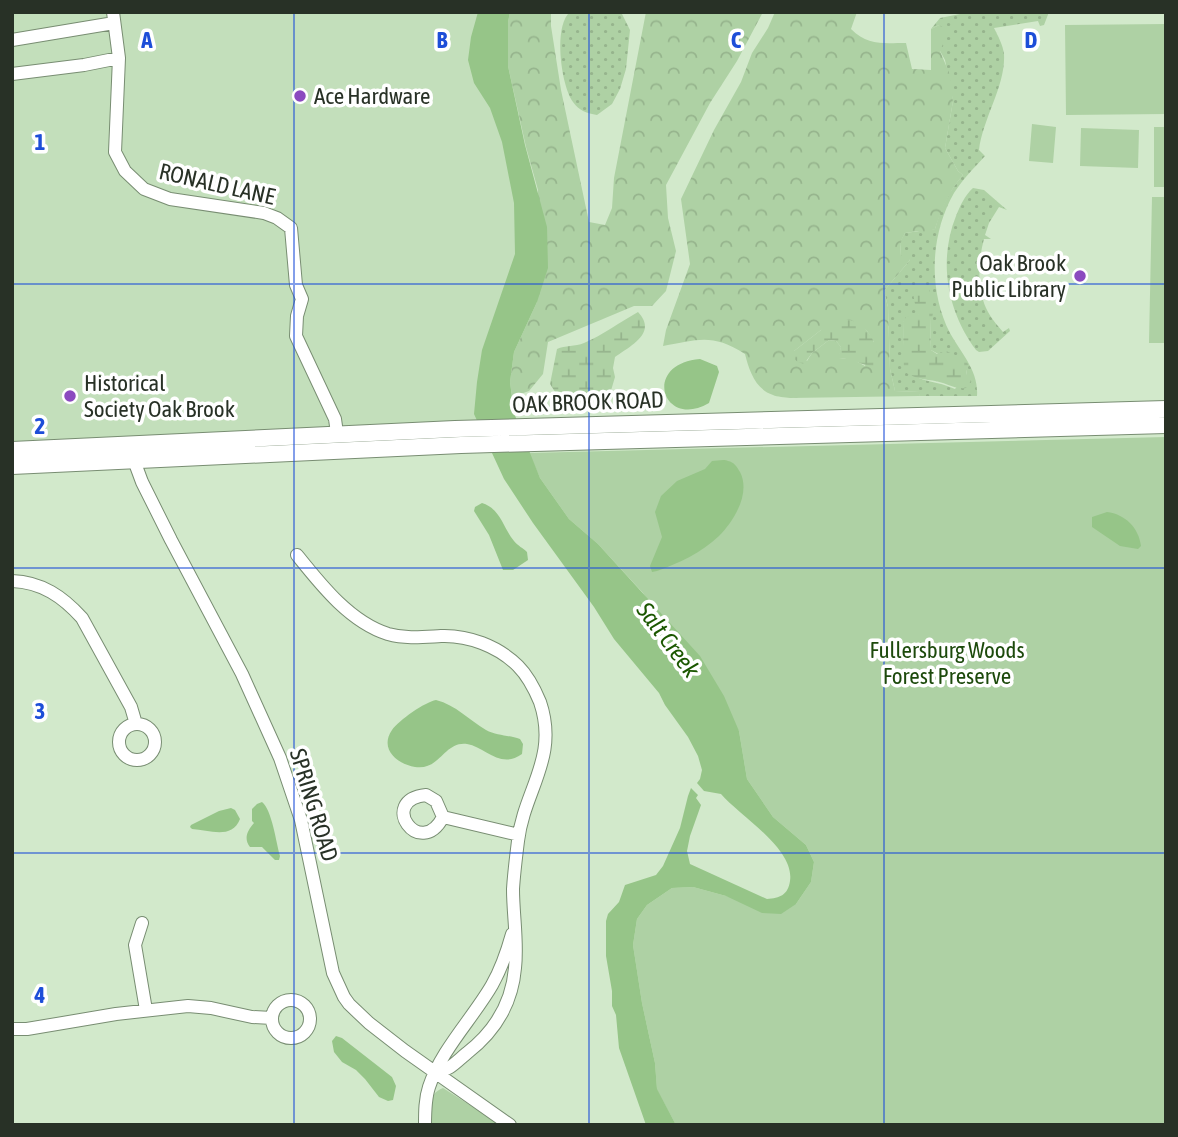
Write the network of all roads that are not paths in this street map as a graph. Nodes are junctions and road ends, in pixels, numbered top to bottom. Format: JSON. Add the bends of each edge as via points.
{"nodes":[{"id":1,"x":114,"y":17,"type":"edge"},
{"id":2,"x":12,"y":40,"type":"edge"},
{"id":3,"x":118,"y":58,"type":"junction"},
{"id":4,"x":12,"y":74,"type":"edge"},
{"id":5,"x":1166,"y":409,"type":"edge"},
{"id":6,"x":1166,"y":425,"type":"edge"},
{"id":7,"x":337,"y":433,"type":"junction"},
{"id":8,"x":12,"y":450,"type":"edge"},
{"id":9,"x":132,"y":452,"type":"junction"},
{"id":10,"x":12,"y":466,"type":"edge"},
{"id":11,"x":297,"y":555,"type":"dead end"},
{"id":12,"x":12,"y":581,"type":"edge"},
{"id":13,"x":136,"y":724,"type":"dead end"},
{"id":14,"x":443,"y":817,"type":"dead end"},
{"id":15,"x":519,"y":835,"type":"junction"},
{"id":16,"x":142,"y":923,"type":"dead end"},
{"id":17,"x":514,"y":925,"type":"junction"},
{"id":18,"x":146,"y":1010,"type":"junction"},
{"id":19,"x":473,"y":1015,"type":"junction"},
{"id":20,"x":272,"y":1018,"type":"dead end"},
{"id":21,"x":495,"y":1026,"type":"junction"},
{"id":22,"x":12,"y":1029,"type":"edge"},
{"id":23,"x":436,"y":1073,"type":"junction"},
{"id":24,"x":425,"y":1125,"type":"edge"},
{"id":25,"x":510,"y":1125,"type":"edge"}],
"edges":[{"from":1,"to":2,"type":"street"},
{"from":1,"to":3,"type":"street","name":"RONALD LANE"},
{"from":3,"to":4,"type":"street"},
{"from":3,"to":7,"type":"street","name":"RONALD LANE","via":[[115,152],[125,170],[144,188],[170,199],[264,213],[291,228],[296,285],[302,299],[296,336],[335,419]]},
{"from":5,"to":7,"type":"main road","name":"OAK BROOK ROAD"},
{"from":6,"to":9,"type":"main road","name":"OAK BROOK ROAD"},
{"from":7,"to":9,"type":"main road","name":"OAK BROOK ROAD"},
{"from":8,"to":9,"type":"main road","name":"OAK BROOK ROAD"},
{"from":9,"to":10,"type":"main road","name":"OAK BROOK ROAD"},
{"from":9,"to":23,"type":"street","name":"SPRING ROAD","via":[[280,758],[301,820],[331,964],[341,991],[369,1024]]},
{"from":11,"to":15,"type":"street","via":[[340,603],[374,628],[409,638],[469,639],[487,645],[519,667],[538,697],[546,739]]},
{"from":12,"to":13,"type":"street","via":[[41,586],[82,618]]},
{"from":14,"to":15,"type":"street"},
{"from":15,"to":17,"type":"street"},
{"from":16,"to":18,"type":"street","via":[[135,945]]},
{"from":17,"to":19,"type":"street","via":[[499,971]]},
{"from":17,"to":21,"type":"street","via":[[515,970]]},
{"from":18,"to":20,"type":"street","via":[[188,1006]]},
{"from":18,"to":22,"type":"street"},
{"from":19,"to":21,"type":"street"},
{"from":19,"to":23,"type":"street"},
{"from":21,"to":23,"type":"street","via":[[452,1067]]},
{"from":23,"to":24,"type":"street","via":[[428,1093]]},
{"from":23,"to":25,"type":"street","name":"SPRING ROAD"}]}
